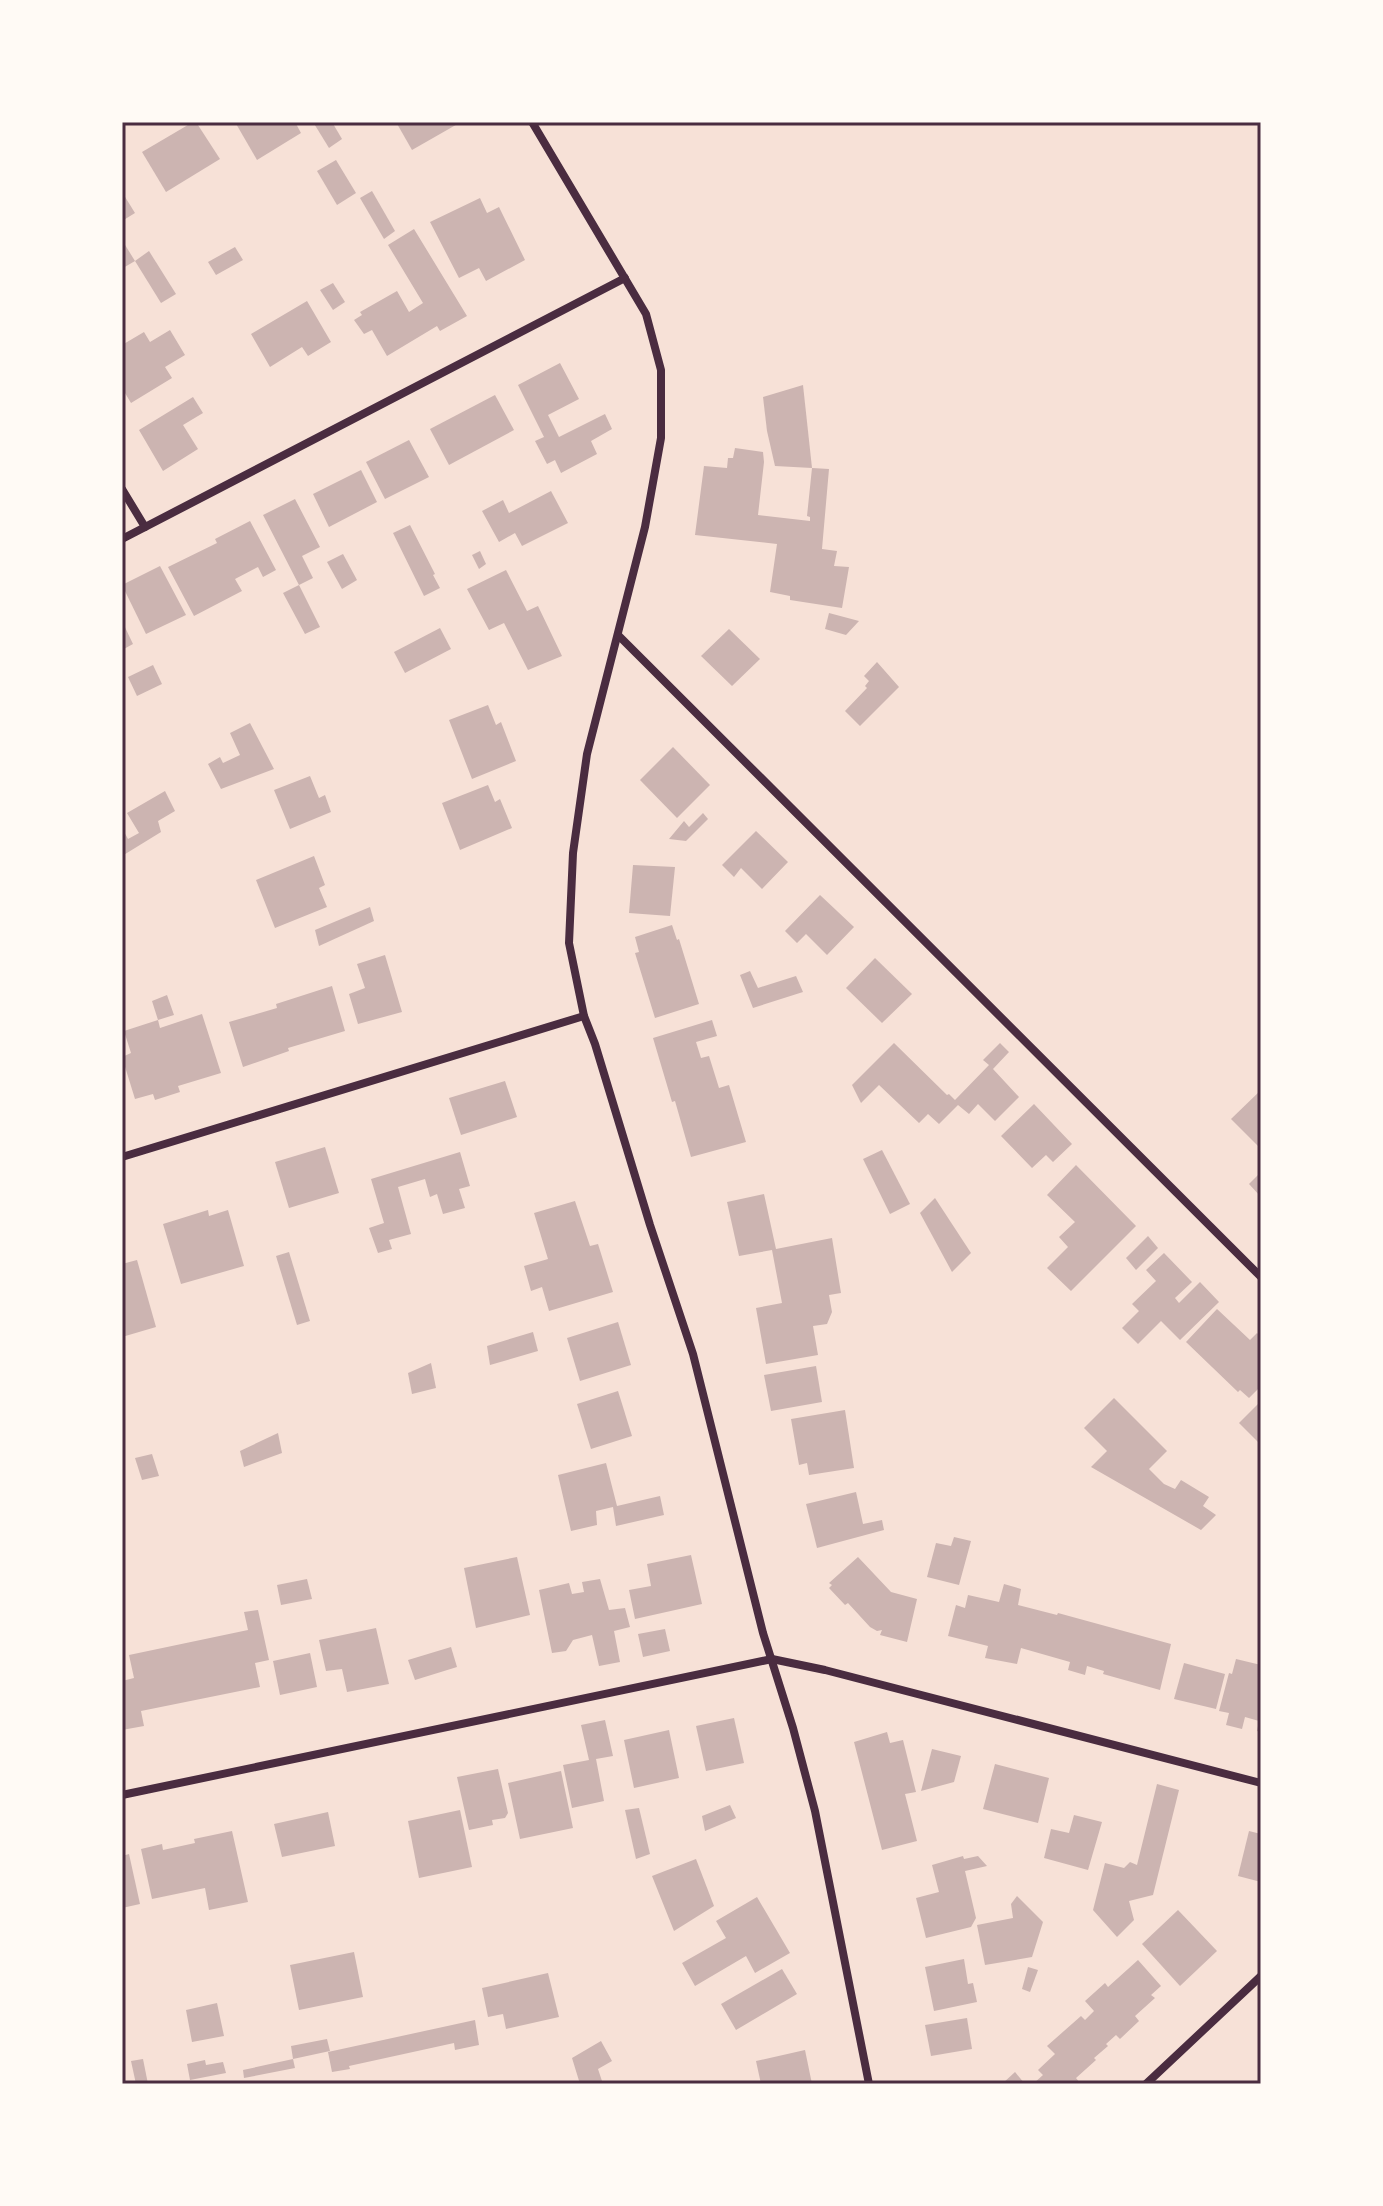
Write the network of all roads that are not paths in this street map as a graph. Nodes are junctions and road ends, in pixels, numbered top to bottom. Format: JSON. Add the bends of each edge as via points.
{"nodes":[{"id":1,"x":532,"y":122,"type":"edge"},
{"id":2,"x":625,"y":278,"type":"junction"},
{"id":3,"x":122,"y":489,"type":"edge"},
{"id":4,"x":145,"y":527,"type":"junction"},
{"id":5,"x":122,"y":539,"type":"edge"},
{"id":6,"x":619,"y":636,"type":"junction"},
{"id":7,"x":584,"y":1016,"type":"junction"},
{"id":8,"x":122,"y":1157,"type":"edge"},
{"id":9,"x":1261,"y":1277,"type":"edge"},
{"id":10,"x":772,"y":1659,"type":"junction"},
{"id":11,"x":1261,"y":1783,"type":"edge"},
{"id":12,"x":122,"y":1795,"type":"edge"},
{"id":13,"x":1261,"y":1976,"type":"edge"},
{"id":14,"x":869,"y":2084,"type":"edge"},
{"id":15,"x":1146,"y":2084,"type":"edge"}],
"edges":[{"from":1,"to":2,"type":"street"},
{"from":2,"to":4,"type":"street"},
{"from":2,"to":6,"type":"street","via":[[646,314],[661,370],[661,438]]},
{"from":3,"to":4,"type":"street"},
{"from":4,"to":5,"type":"street"},
{"from":6,"to":7,"type":"street","via":[[587,754],[573,853],[569,943]]},
{"from":6,"to":9,"type":"street"},
{"from":7,"to":8,"type":"street"},
{"from":7,"to":10,"type":"street","via":[[693,1354]]},
{"from":10,"to":11,"type":"street"},
{"from":10,"to":12,"type":"street"},
{"from":10,"to":14,"type":"street","via":[[815,1811]]},
{"from":13,"to":15,"type":"street"}]}
